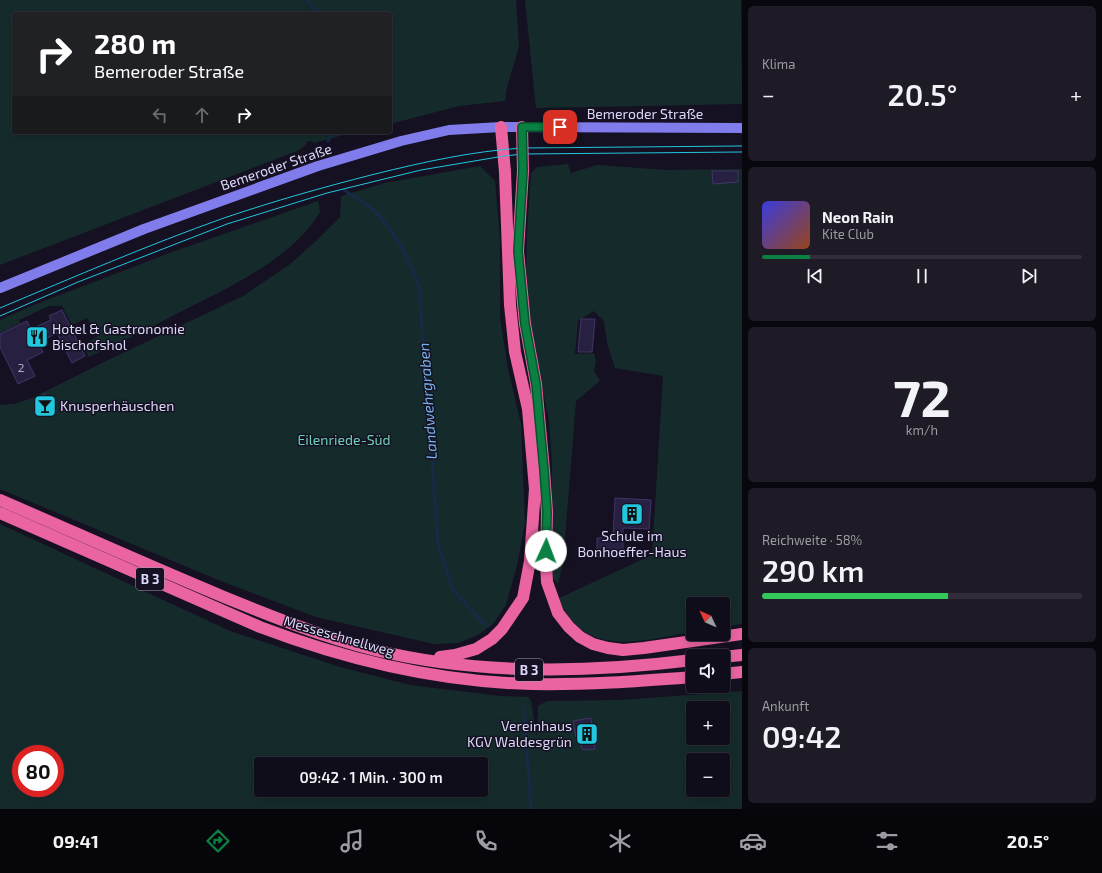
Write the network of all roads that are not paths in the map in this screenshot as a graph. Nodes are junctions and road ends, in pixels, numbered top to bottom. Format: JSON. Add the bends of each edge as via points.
{"nodes":[{"id":1,"x":501,"y":127,"type":"junction"},
{"id":2,"x":522,"y":127,"type":"junction"},
{"id":3,"x":742,"y":128,"type":"edge"},
{"id":4,"x":0,"y":288,"type":"edge"},
{"id":5,"x":0,"y":500,"type":"edge"},
{"id":6,"x":0,"y":513,"type":"edge"},
{"id":7,"x":742,"y":634,"type":"edge"},
{"id":8,"x":742,"y":655,"type":"edge"},
{"id":9,"x":730,"y":656,"type":"edge"},
{"id":10,"x":423,"y":660,"type":"junction"},
{"id":11,"x":686,"y":661,"type":"edge"},
{"id":12,"x":742,"y":672,"type":"edge"},
{"id":13,"x":730,"y":673,"type":"edge"},
{"id":14,"x":686,"y":677,"type":"edge"}],
"edges":[{"from":1,"to":2,"type":"main road","name":"Bemeroder Straße"},
{"from":1,"to":4,"type":"main road","name":"Bemeroder Straße","via":[[449,130],[318,166],[159,224]]},
{"from":1,"to":10,"type":"highway","via":[[510,305],[515,352],[528,409],[534,481],[530,561],[523,598],[502,630],[476,648],[455,655]]},
{"from":2,"to":3,"type":"main road","name":"Bemeroder Straße"},
{"from":2,"to":7,"type":"highway","via":[[523,171],[518,251],[525,324],[536,384],[544,470],[547,582],[558,612],[580,637],[593,644],[623,650]]},
{"from":5,"to":10,"type":"highway","name":"Messeschnellweg","number":"B 3","via":[[184,580],[301,627],[374,650]]},
{"from":6,"to":14,"type":"highway","name":"Messeschnellweg","number":"B 3","via":[[260,627],[301,643],[370,663],[474,680],[532,684]]},
{"from":8,"to":9,"type":"highway"},
{"from":10,"to":11,"type":"highway","name":"Messeschnellweg","number":"B 3","via":[[534,670],[635,666]]},
{"from":12,"to":13,"type":"highway"}]}
